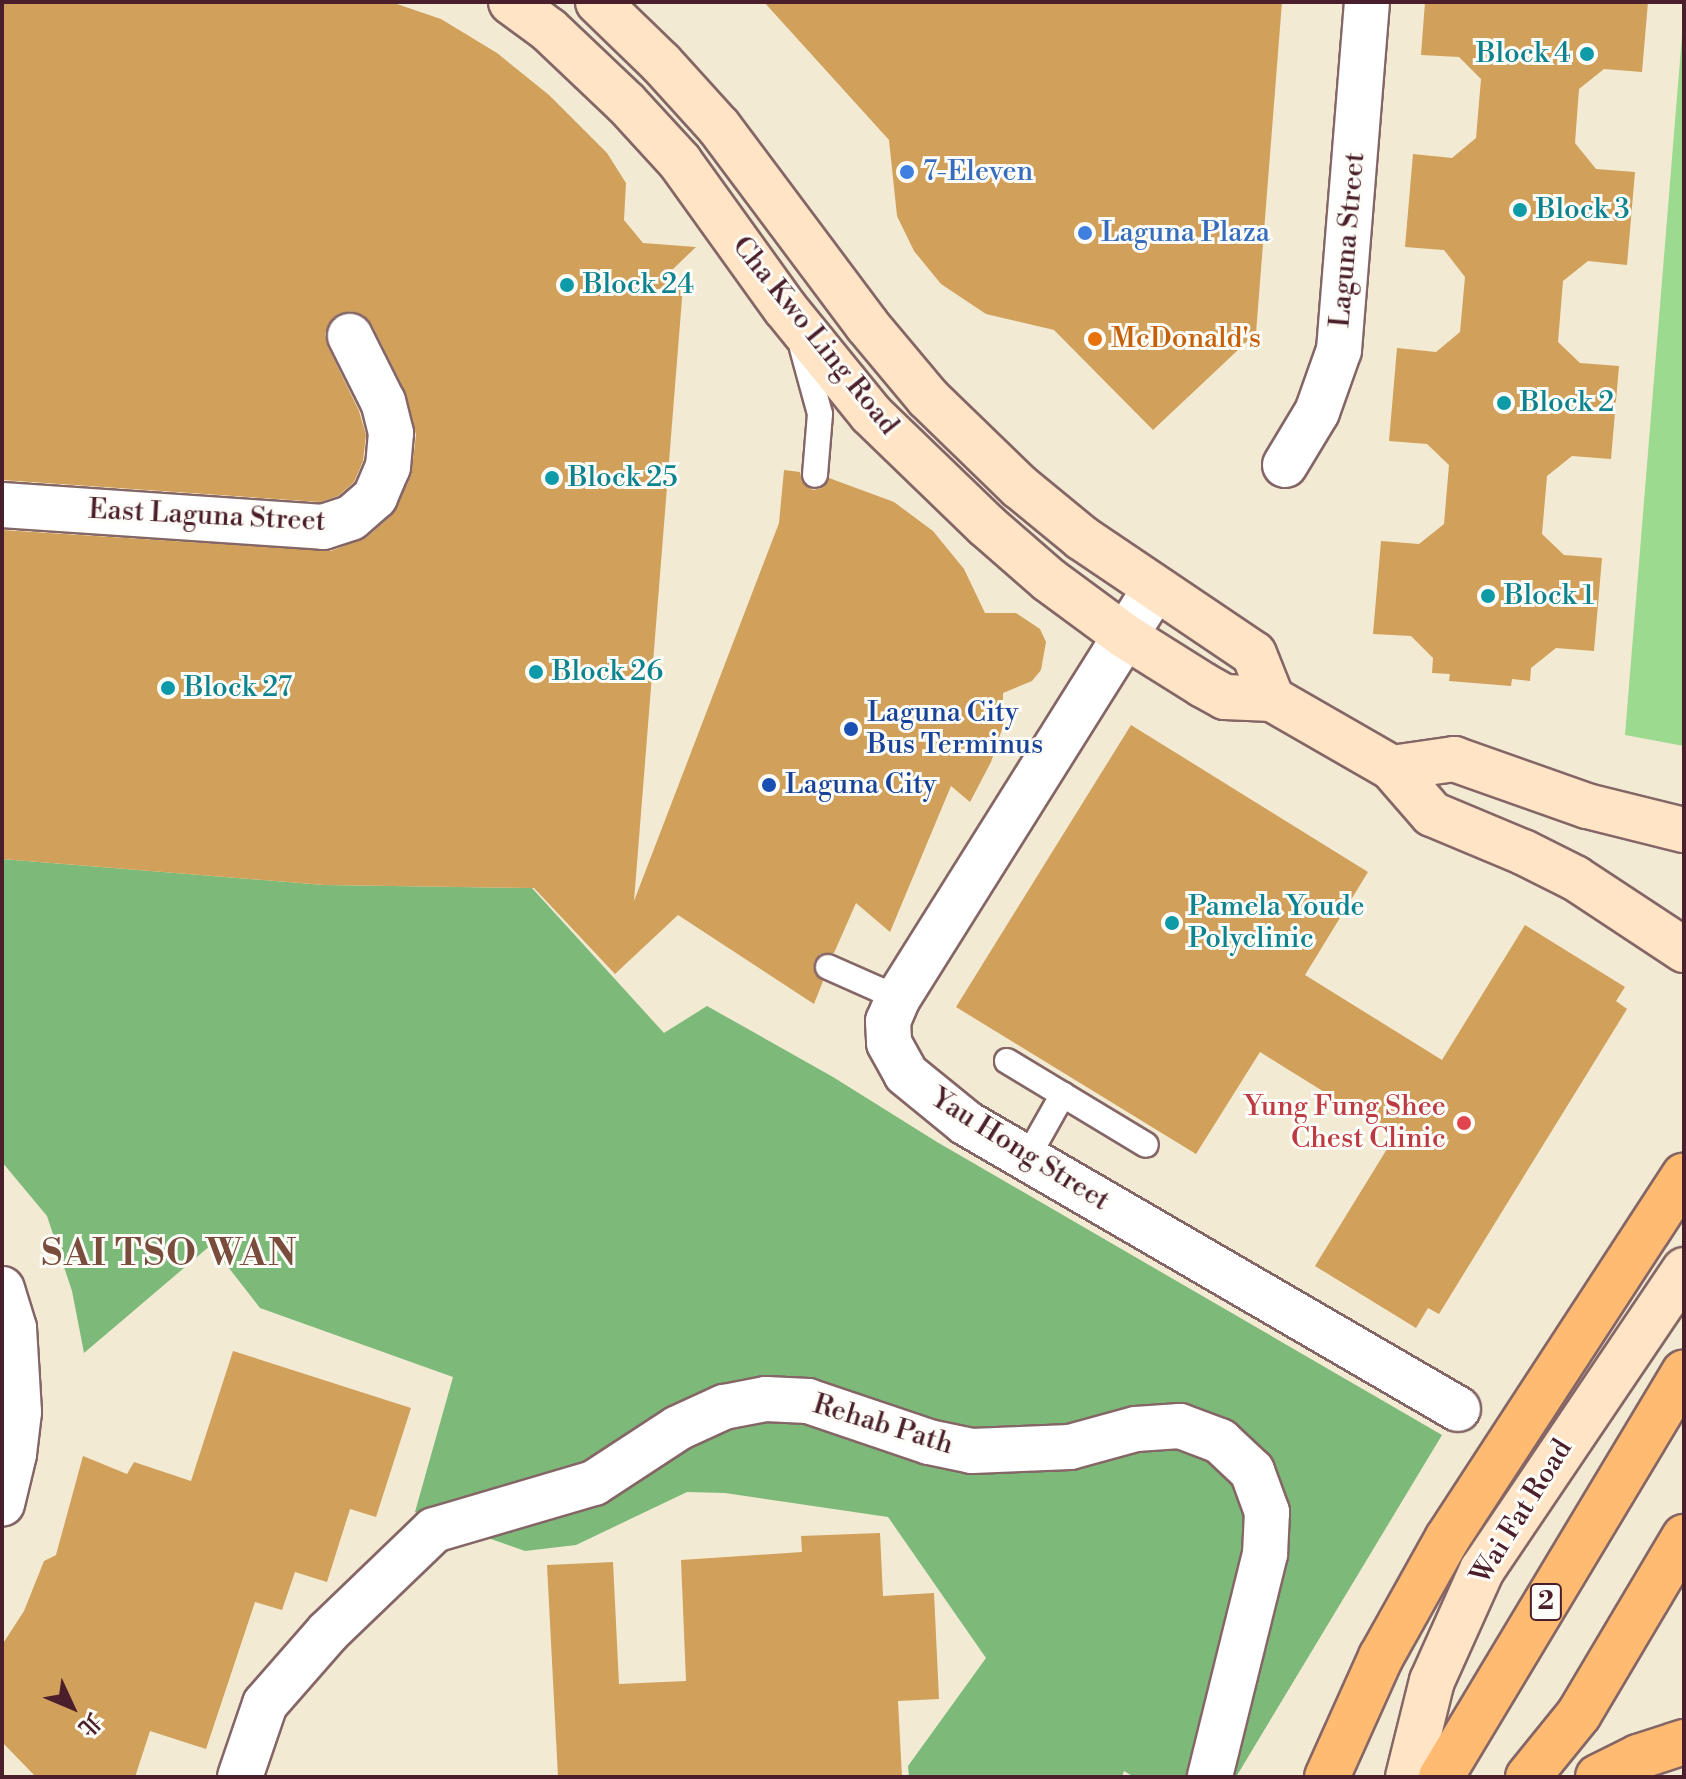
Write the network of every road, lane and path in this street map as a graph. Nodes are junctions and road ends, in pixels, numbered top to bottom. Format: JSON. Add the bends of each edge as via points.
{"nodes":[{"id":1,"x":511,"y":2,"type":"edge"},
{"id":2,"x":598,"y":2,"type":"edge"},
{"id":3,"x":1367,"y":2,"type":"edge"},
{"id":4,"x":785,"y":308,"type":"junction"},
{"id":5,"x":350,"y":336,"type":"dead end"},
{"id":6,"x":1285,"y":465,"type":"dead end"},
{"id":7,"x":815,"y":475,"type":"dead end"},
{"id":8,"x":2,"y":505,"type":"edge"},
{"id":9,"x":1154,"y":590,"type":"junction"},
{"id":10,"x":1125,"y":636,"type":"junction"},
{"id":11,"x":1272,"y":699,"type":"junction"},
{"id":12,"x":1392,"y":768,"type":"junction"},
{"id":13,"x":1684,"y":830,"type":"edge"},
{"id":14,"x":1684,"y":950,"type":"edge"},
{"id":15,"x":828,"y":967,"type":"dead end"},
{"id":16,"x":898,"y":998,"type":"junction"},
{"id":17,"x":1007,"y":1061,"type":"dead end"},
{"id":18,"x":1063,"y":1094,"type":"junction"},
{"id":19,"x":1146,"y":1145,"type":"dead end"},
{"id":20,"x":1027,"y":1158,"type":"junction"},
{"id":21,"x":1684,"y":1176,"type":"edge"},
{"id":22,"x":1684,"y":1270,"type":"edge"},
{"id":23,"x":2,"y":1289,"type":"edge"},
{"id":24,"x":1684,"y":1372,"type":"edge"},
{"id":25,"x":1458,"y":1409,"type":"dead end"},
{"id":26,"x":2,"y":1504,"type":"edge"},
{"id":27,"x":1684,"y":1537,"type":"edge"},
{"id":28,"x":1579,"y":1714,"type":"junction"},
{"id":29,"x":1684,"y":1742,"type":"edge"},
{"id":30,"x":240,"y":1777,"type":"edge"},
{"id":31,"x":1210,"y":1777,"type":"edge"},
{"id":32,"x":1327,"y":1777,"type":"edge"},
{"id":33,"x":1408,"y":1777,"type":"edge"},
{"id":34,"x":1441,"y":1777,"type":"edge"},
{"id":35,"x":1528,"y":1777,"type":"edge"},
{"id":36,"x":1555,"y":1777,"type":"edge"},
{"id":37,"x":1598,"y":1777,"type":"edge"}],
"edges":[{"from":1,"to":4,"type":"street","name":"Cha Kwo Ling Road","via":[[571,50],[680,162]]},
{"from":2,"to":9,"type":"street","name":"Cha Kwo Ling Road","via":[[719,127],[928,398],[1020,487]]},
{"from":3,"to":6,"type":"street","name":"Laguna Street","via":[[1339,350],[1317,412]]},
{"from":4,"to":7,"type":"lane","via":[[810,367],[820,414]]},
{"from":4,"to":10,"type":"street","name":"Cha Kwo Ling Road","via":[[871,414],[937,479],[1049,580]]},
{"from":5,"to":8,"type":"street","name":"East Laguna Street","via":[[383,402],[391,433],[388,467],[375,497],[351,518],[323,527]]},
{"from":9,"to":10,"type":"street","name":"Yau Hong Street"},
{"from":9,"to":11,"type":"street","name":"Cha Kwo Ling Road","via":[[1254,654]]},
{"from":10,"to":11,"type":"street","name":"Cha Kwo Ling Road","via":[[1225,697]]},
{"from":10,"to":16,"type":"street","name":"Yau Hong Street"},
{"from":11,"to":12,"type":"street","name":"Cha Kwo Ling Road"},
{"from":12,"to":13,"type":"street","via":[[1454,759],[1587,806]]},
{"from":12,"to":14,"type":"street","name":"Cha Kwo Ling Road","via":[[1432,814],[1575,878]]},
{"from":15,"to":16,"type":"lane"},
{"from":16,"to":20,"type":"street","name":"Yau Hong Street","via":[[888,1021],[889,1043],[906,1074],[966,1123]]},
{"from":17,"to":18,"type":"lane"},
{"from":18,"to":19,"type":"lane"},
{"from":18,"to":20,"type":"lane"},
{"from":20,"to":25,"type":"street","name":"Yau Hong Street"},
{"from":21,"to":32,"type":"highway","via":[[1447,1539],[1381,1657]]},
{"from":22,"to":33,"type":"street","name":"Wai Fat Road","via":[[1482,1570],[1432,1681]]},
{"from":23,"to":26,"type":"street","via":[[14,1328],[19,1412]]},
{"from":24,"to":34,"type":"highway","number":"2"},
{"from":27,"to":28,"type":"highway"},
{"from":28,"to":35,"type":"highway"},
{"from":28,"to":36,"type":"highway"},
{"from":29,"to":37,"type":"highway"},
{"from":30,"to":31,"type":"street","name":"Rehab Path","via":[[265,1704],[328,1632],[434,1530],[594,1483],[678,1428],[724,1407],[766,1399],[808,1401],[972,1451],[1070,1447],[1136,1429],[1180,1426],[1220,1441],[1252,1471],[1267,1512],[1265,1554]]}]}
